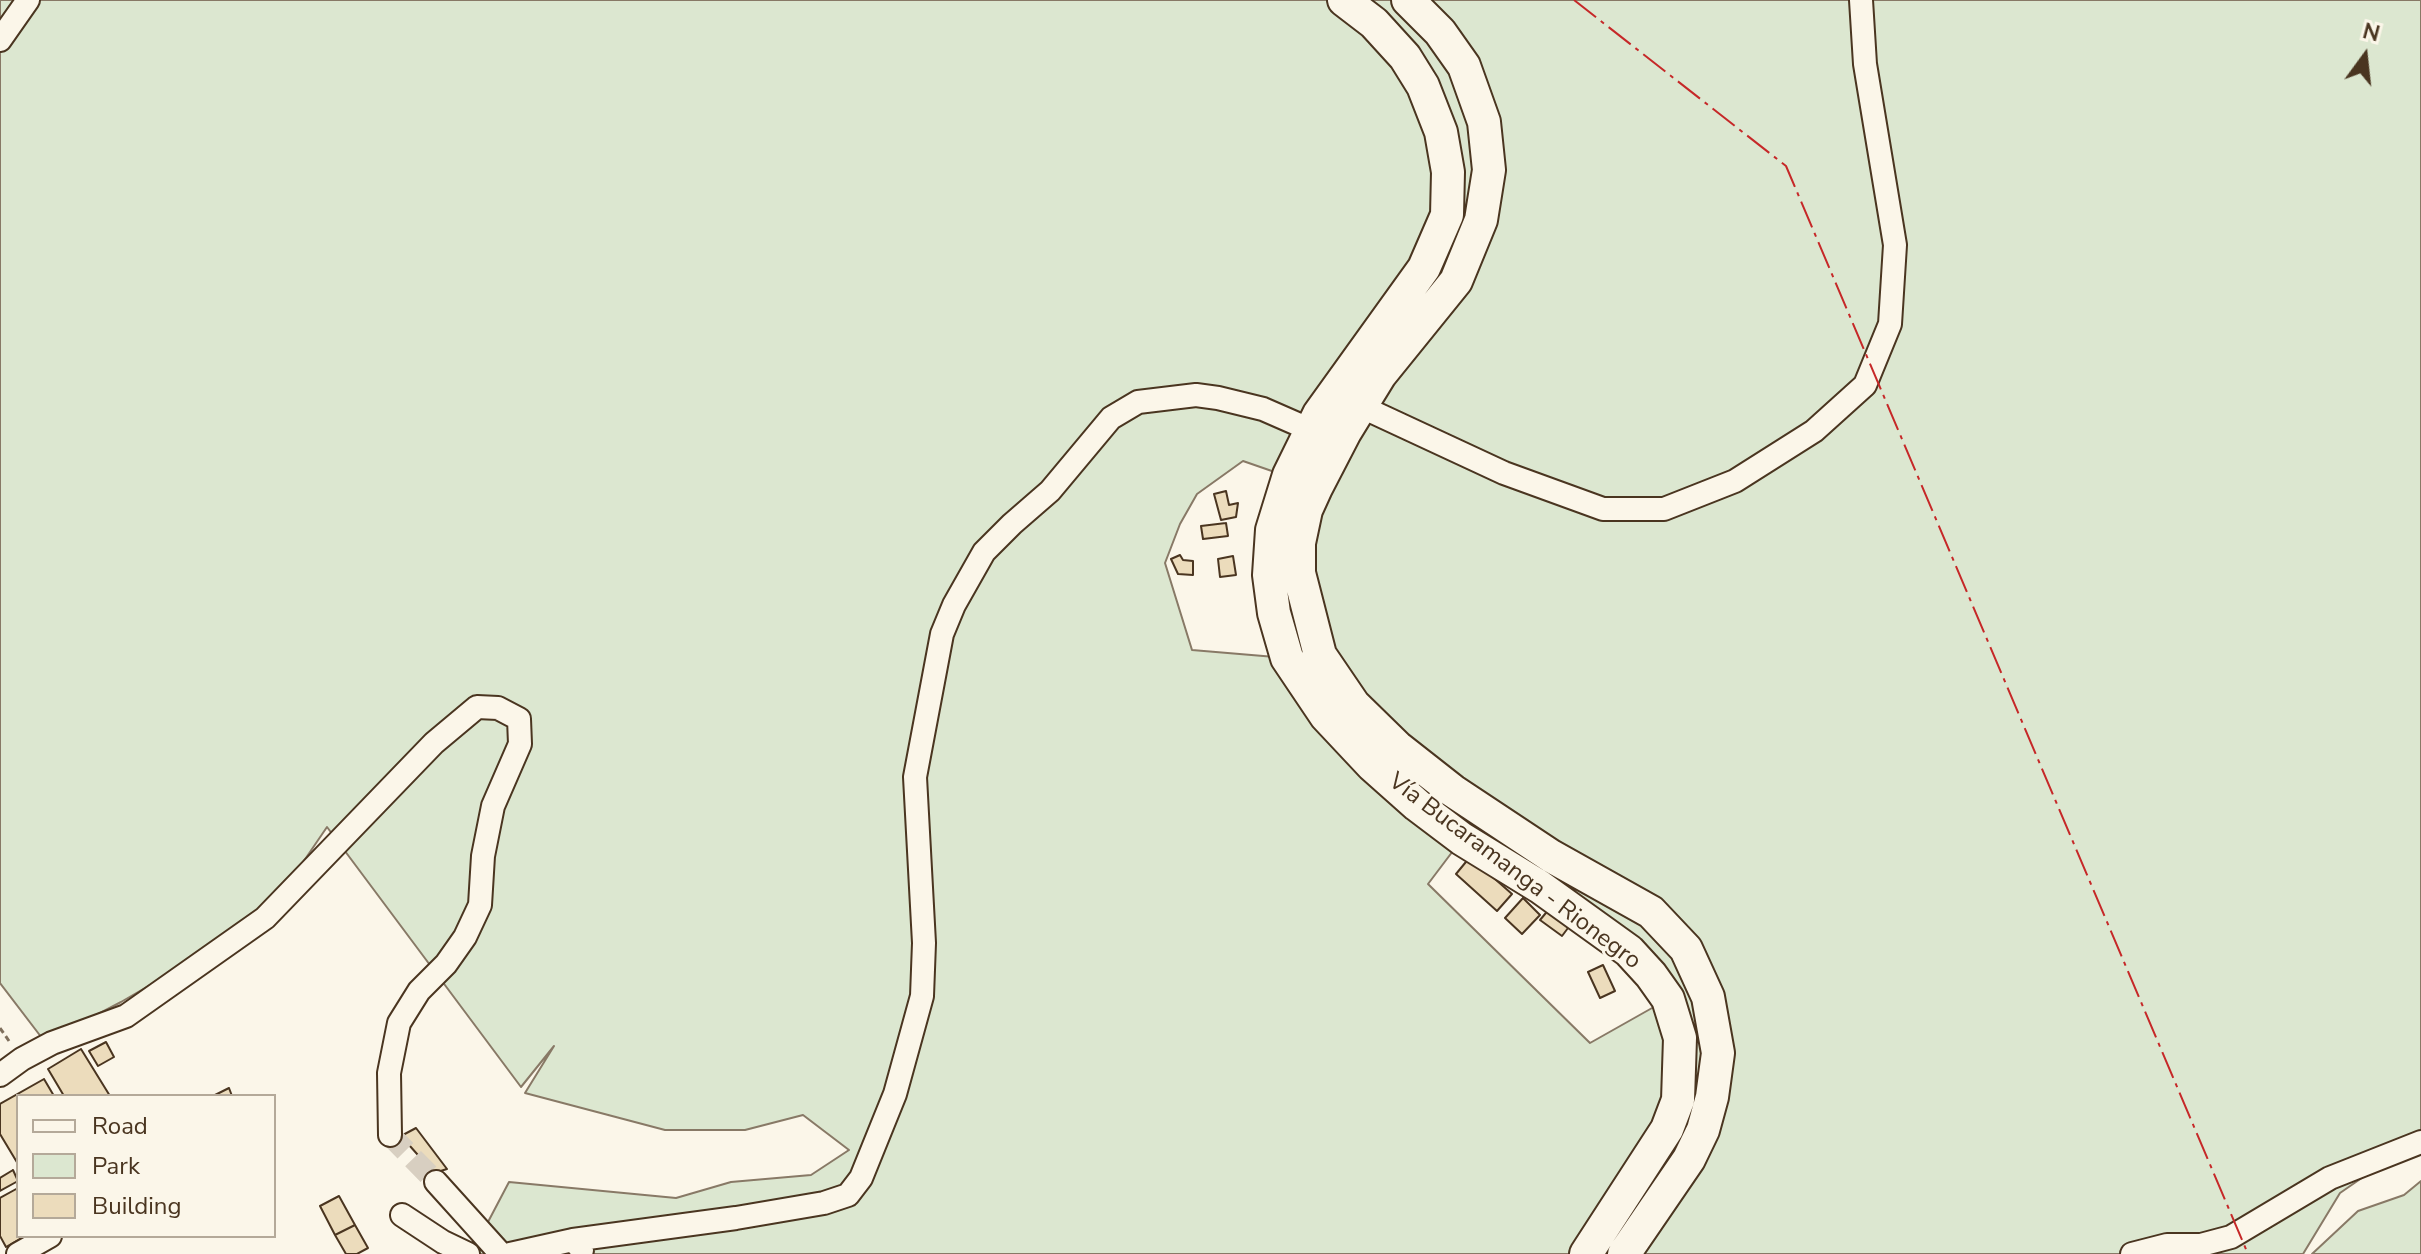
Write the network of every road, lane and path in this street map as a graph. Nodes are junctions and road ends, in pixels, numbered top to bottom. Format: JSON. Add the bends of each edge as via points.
{"nodes":[{"id":1,"x":28,"y":0,"type":"edge"},
{"id":2,"x":1344,"y":0,"type":"edge"},
{"id":3,"x":1408,"y":0,"type":"edge"},
{"id":4,"x":1861,"y":0,"type":"edge"},
{"id":5,"x":0,"y":40,"type":"edge"},
{"id":6,"x":1362,"y":407,"type":"junction"},
{"id":7,"x":1311,"y":430,"type":"junction"},
{"id":8,"x":0,"y":1075,"type":"edge"},
{"id":9,"x":390,"y":1135,"type":"tunnel mouth"},
{"id":10,"x":2421,"y":1142,"type":"edge"},
{"id":11,"x":436,"y":1182,"type":"tunnel mouth"},
{"id":12,"x":402,"y":1215,"type":"dead end"},
{"id":13,"x":46,"y":1238,"type":"edge"},
{"id":14,"x":579,"y":1247,"type":"edge"},
{"id":15,"x":18,"y":1254,"type":"edge"},
{"id":16,"x":468,"y":1254,"type":"edge"},
{"id":17,"x":501,"y":1254,"type":"edge"},
{"id":18,"x":510,"y":1254,"type":"edge"},
{"id":19,"x":1586,"y":1254,"type":"edge"},
{"id":20,"x":1624,"y":1254,"type":"edge"},
{"id":21,"x":2132,"y":1254,"type":"edge"}],
"edges":[{"from":1,"to":5,"type":"street"},
{"from":2,"to":7,"type":"highway","name":"Vía Bucaramanga - Rionegro","via":[[1374,23],[1423,86],[1441,132],[1448,172],[1447,215],[1424,268]]},
{"from":3,"to":6,"type":"highway","name":"Vía Bucaramanga - Rionegro","via":[[1464,66],[1484,122],[1489,170],[1481,220],[1456,281],[1380,375]]},
{"from":4,"to":6,"type":"street","via":[[1865,64],[1895,245],[1890,324],[1865,385],[1814,431],[1735,481],[1664,509],[1603,509],[1504,473]]},
{"from":6,"to":20,"type":"highway","name":"Vía Bucaramanga - Rionegro","via":[[1311,499],[1299,543],[1299,573],[1320,655],[1354,705],[1453,791],[1551,856],[1651,912],[1686,949],[1708,997],[1718,1053],[1703,1130]]},
{"from":7,"to":14,"type":"street","via":[[1263,409],[1218,398],[1196,395],[1138,402],[1111,418],[1050,491],[984,552],[942,634],[915,777],[922,996],[895,1094],[861,1178],[848,1195]]},
{"from":7,"to":19,"type":"highway","name":"Vía Bucaramanga - Rionegro","via":[[1289,475],[1272,530],[1269,575],[1287,658],[1326,716],[1394,785],[1462,839],[1629,951],[1668,999],[1680,1038],[1678,1100],[1667,1129]]},
{"from":8,"to":9,"type":"street","via":[[52,1043],[126,1016],[265,918],[434,743],[477,707],[498,708],[519,719],[520,744],[493,806],[480,905],[465,937],[399,1023],[389,1073]]},
{"from":10,"to":21,"type":"street","via":[[2330,1178],[2231,1237]]},
{"from":11,"to":17,"type":"street"},
{"from":12,"to":16,"type":"street"},
{"from":13,"to":15,"type":"street"},
{"from":14,"to":18,"type":"street"}]}
